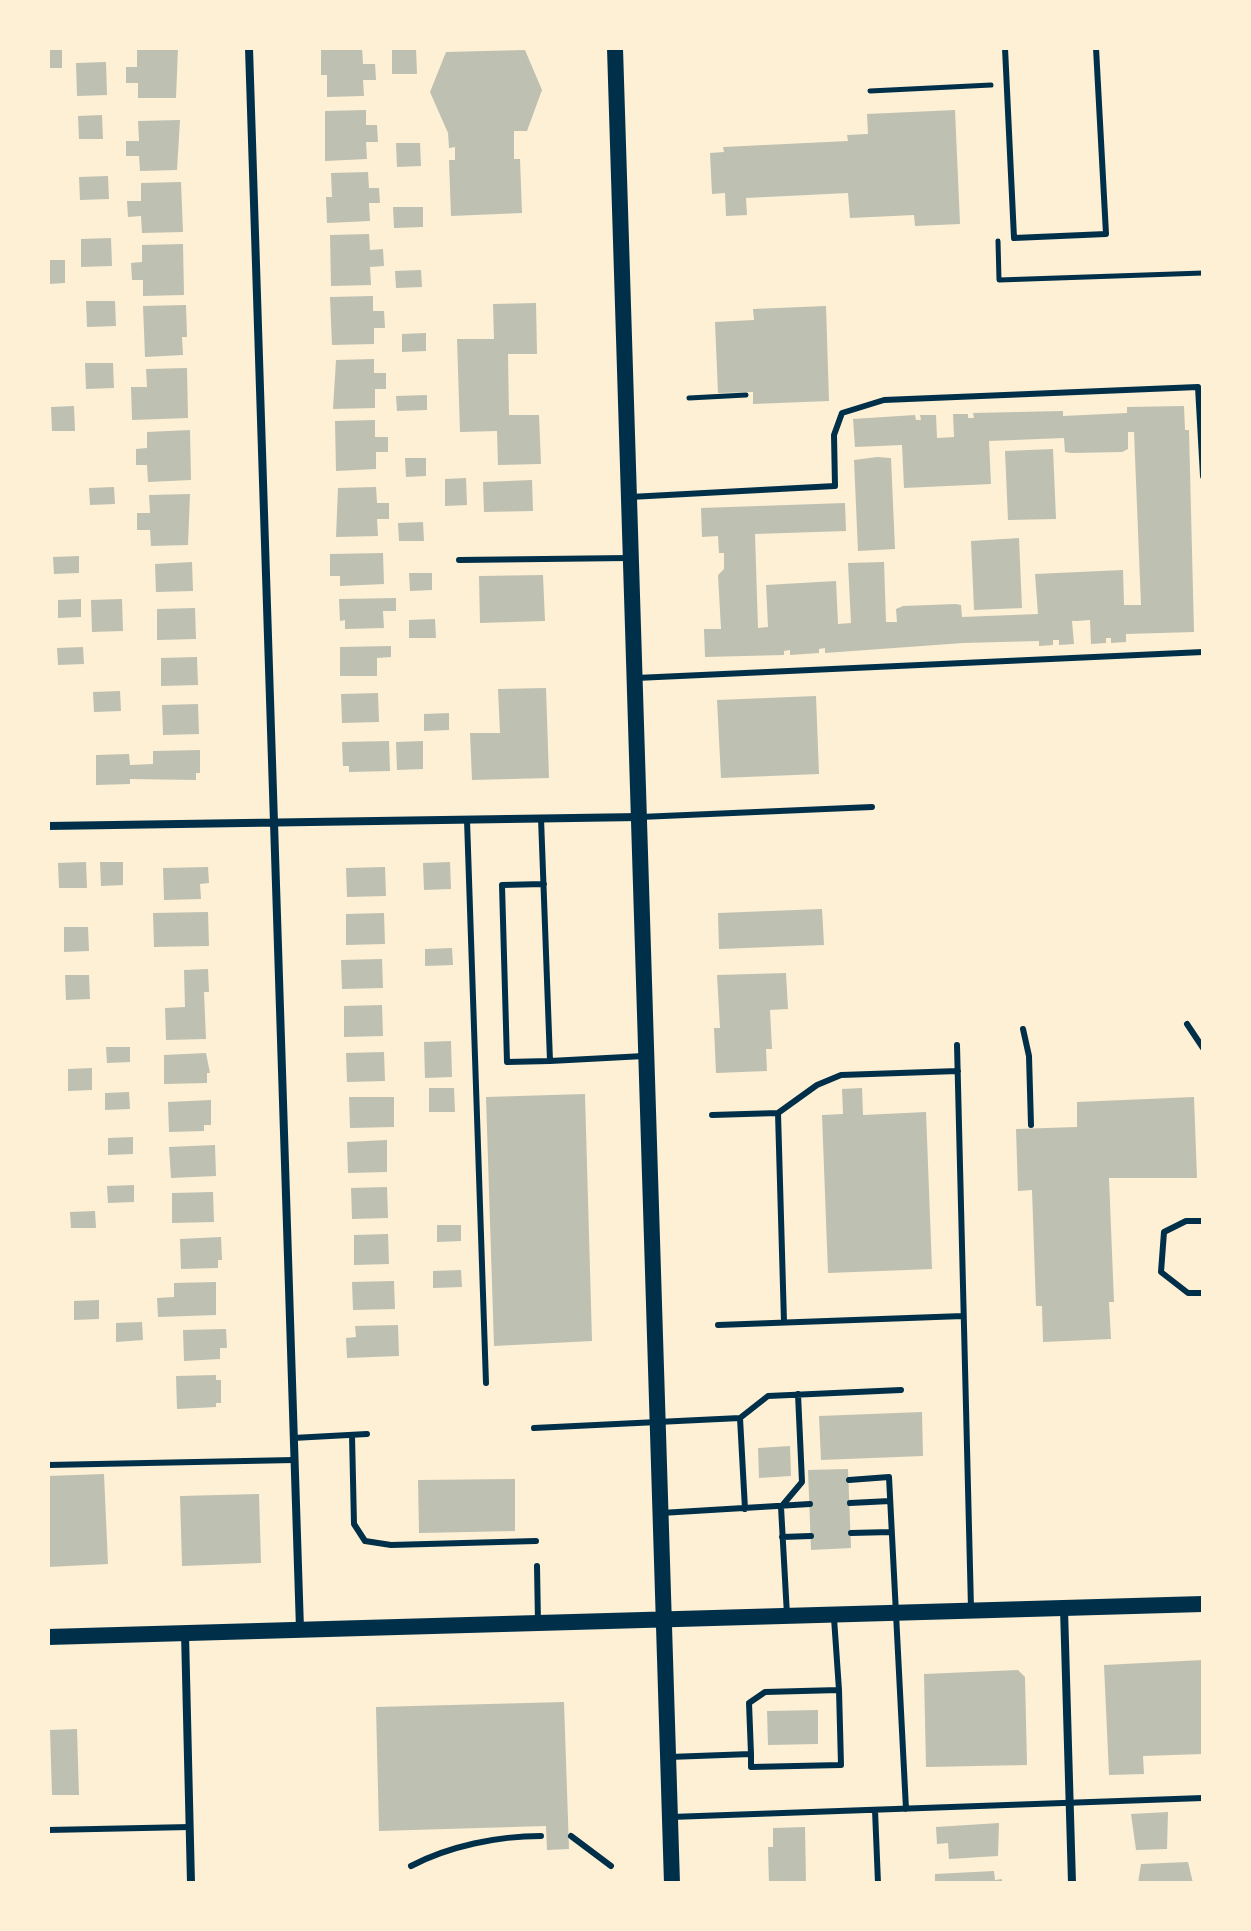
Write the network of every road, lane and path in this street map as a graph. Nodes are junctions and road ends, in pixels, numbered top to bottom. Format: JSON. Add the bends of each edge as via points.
{"nodes":[{"id":1,"x":249,"y":48,"type":"edge"},
{"id":2,"x":615,"y":48,"type":"edge"},
{"id":3,"x":1005,"y":48,"type":"edge"},
{"id":4,"x":1096,"y":48,"type":"edge"},
{"id":5,"x":992,"y":73,"type":"dead end"},
{"id":6,"x":992,"y":85,"type":"junction"},
{"id":7,"x":870,"y":91,"type":"dead end"},
{"id":8,"x":993,"y":100,"type":"dead end"},
{"id":9,"x":997,"y":235,"type":"dead end"},
{"id":10,"x":1203,"y":273,"type":"edge"},
{"id":11,"x":746,"y":395,"type":"dead end"},
{"id":12,"x":689,"y":398,"type":"dead end"},
{"id":13,"x":1203,"y":476,"type":"edge"},
{"id":14,"x":630,"y":497,"type":"junction"},
{"id":15,"x":632,"y":558,"type":"junction"},
{"id":16,"x":459,"y":560,"type":"dead end"},
{"id":17,"x":1203,"y":652,"type":"edge"},
{"id":18,"x":636,"y":678,"type":"junction"},
{"id":19,"x":872,"y":807,"type":"dead end"},
{"id":20,"x":640,"y":817,"type":"junction"},
{"id":21,"x":541,"y":818,"type":"junction"},
{"id":22,"x":467,"y":820,"type":"junction"},
{"id":23,"x":274,"y":823,"type":"junction"},
{"id":24,"x":48,"y":826,"type":"edge"},
{"id":25,"x":544,"y":884,"type":"junction"},
{"id":26,"x":1187,"y":1024,"type":"dead end"},
{"id":27,"x":1023,"y":1029,"type":"dead end"},
{"id":28,"x":957,"y":1045,"type":"dead end"},
{"id":29,"x":1203,"y":1048,"type":"edge"},
{"id":30,"x":648,"y":1056,"type":"junction"},
{"id":31,"x":550,"y":1061,"type":"junction"},
{"id":32,"x":958,"y":1071,"type":"junction"},
{"id":33,"x":778,"y":1113,"type":"junction"},
{"id":34,"x":712,"y":1115,"type":"dead end"},
{"id":35,"x":1031,"y":1125,"type":"dead end"},
{"id":36,"x":1203,"y":1221,"type":"edge"},
{"id":37,"x":1203,"y":1293,"type":"edge"},
{"id":38,"x":963,"y":1316,"type":"junction"},
{"id":39,"x":784,"y":1322,"type":"junction"},
{"id":40,"x":718,"y":1325,"type":"dead end"},
{"id":41,"x":486,"y":1383,"type":"dead end"},
{"id":42,"x":901,"y":1390,"type":"dead end"},
{"id":43,"x":798,"y":1394,"type":"junction"},
{"id":44,"x":740,"y":1418,"type":"junction"},
{"id":45,"x":659,"y":1423,"type":"junction"},
{"id":46,"x":534,"y":1428,"type":"dead end"},
{"id":47,"x":367,"y":1434,"type":"dead end"},
{"id":48,"x":352,"y":1435,"type":"junction"},
{"id":49,"x":293,"y":1438,"type":"junction"},
{"id":50,"x":294,"y":1460,"type":"junction"},
{"id":51,"x":48,"y":1465,"type":"edge"},
{"id":52,"x":849,"y":1480,"type":"dead end"},
{"id":53,"x":890,"y":1501,"type":"junction"},
{"id":54,"x":850,"y":1503,"type":"dead end"},
{"id":55,"x":810,"y":1504,"type":"dead end"},
{"id":56,"x":781,"y":1507,"type":"junction"},
{"id":57,"x":745,"y":1509,"type":"junction"},
{"id":58,"x":661,"y":1513,"type":"junction"},
{"id":59,"x":891,"y":1532,"type":"junction"},
{"id":60,"x":851,"y":1533,"type":"dead end"},
{"id":61,"x":811,"y":1536,"type":"dead end"},
{"id":62,"x":782,"y":1537,"type":"junction"},
{"id":63,"x":536,"y":1541,"type":"dead end"},
{"id":64,"x":537,"y":1566,"type":"dead end"},
{"id":65,"x":1203,"y":1604,"type":"edge"},
{"id":66,"x":1064,"y":1609,"type":"junction"},
{"id":67,"x":972,"y":1612,"type":"junction"},
{"id":68,"x":894,"y":1614,"type":"junction"},
{"id":69,"x":834,"y":1616,"type":"junction"},
{"id":70,"x":787,"y":1618,"type":"junction"},
{"id":71,"x":665,"y":1621,"type":"junction"},
{"id":72,"x":538,"y":1624,"type":"junction"},
{"id":73,"x":300,"y":1630,"type":"junction"},
{"id":74,"x":185,"y":1633,"type":"junction"},
{"id":75,"x":48,"y":1637,"type":"edge"},
{"id":76,"x":839,"y":1690,"type":"junction"},
{"id":77,"x":751,"y":1754,"type":"junction"},
{"id":78,"x":669,"y":1757,"type":"junction"},
{"id":79,"x":1203,"y":1798,"type":"edge"},
{"id":80,"x":1069,"y":1804,"type":"junction"},
{"id":81,"x":906,"y":1809,"type":"junction"},
{"id":82,"x":875,"y":1810,"type":"junction"},
{"id":83,"x":670,"y":1817,"type":"junction"},
{"id":84,"x":190,"y":1827,"type":"junction"},
{"id":85,"x":48,"y":1830,"type":"edge"},
{"id":86,"x":541,"y":1836,"type":"dead end"},
{"id":87,"x":571,"y":1836,"type":"dead end"},
{"id":88,"x":411,"y":1866,"type":"dead end"},
{"id":89,"x":611,"y":1866,"type":"dead end"},
{"id":90,"x":191,"y":1883,"type":"edge"},
{"id":91,"x":672,"y":1883,"type":"edge"},
{"id":92,"x":878,"y":1883,"type":"edge"},
{"id":93,"x":1072,"y":1883,"type":"edge"}],
"edges":[{"from":1,"to":23,"type":"street"},
{"from":2,"to":14,"type":"main road"},
{"from":3,"to":4,"type":"lane","via":[[1014,238],[1106,234]]},
{"from":5,"to":6,"type":"path"},
{"from":6,"to":7,"type":"path"},
{"from":6,"to":8,"type":"path"},
{"from":9,"to":10,"type":"path","via":[[999,280]]},
{"from":11,"to":12,"type":"path"},
{"from":13,"to":14,"type":"lane","via":[[1198,387],[884,400],[842,413],[834,435],[835,486]]},
{"from":14,"to":15,"type":"main road"},
{"from":15,"to":16,"type":"lane"},
{"from":15,"to":18,"type":"main road"},
{"from":17,"to":18,"type":"lane"},
{"from":18,"to":20,"type":"main road"},
{"from":19,"to":20,"type":"lane"},
{"from":20,"to":21,"type":"street"},
{"from":20,"to":30,"type":"main road"},
{"from":21,"to":22,"type":"street"},
{"from":21,"to":25,"type":"lane"},
{"from":22,"to":23,"type":"street"},
{"from":22,"to":41,"type":"lane"},
{"from":23,"to":24,"type":"street"},
{"from":23,"to":49,"type":"street"},
{"from":25,"to":31,"type":"lane"},
{"from":25,"to":31,"type":"lane","via":[[502,885],[507,1062]]},
{"from":26,"to":29,"type":"lane"},
{"from":27,"to":35,"type":"lane"},
{"from":28,"to":32,"type":"lane"},
{"from":30,"to":31,"type":"lane"},
{"from":30,"to":45,"type":"main road"},
{"from":32,"to":33,"type":"lane","via":[[841,1075]]},
{"from":32,"to":38,"type":"lane"},
{"from":33,"to":34,"type":"lane"},
{"from":33,"to":39,"type":"lane"},
{"from":36,"to":37,"type":"lane","via":[[1186,1221],[1164,1232],[1161,1272],[1188,1293]]},
{"from":38,"to":39,"type":"lane"},
{"from":38,"to":67,"type":"lane"},
{"from":39,"to":40,"type":"lane"},
{"from":42,"to":43,"type":"lane"},
{"from":43,"to":44,"type":"lane","via":[[768,1396]]},
{"from":43,"to":56,"type":"lane","via":[[805,1482]]},
{"from":44,"to":45,"type":"lane"},
{"from":44,"to":57,"type":"lane"},
{"from":45,"to":46,"type":"lane"},
{"from":45,"to":58,"type":"main road"},
{"from":47,"to":48,"type":"lane"},
{"from":48,"to":49,"type":"lane"},
{"from":48,"to":63,"type":"lane","via":[[354,1524],[365,1541]]},
{"from":49,"to":50,"type":"street"},
{"from":50,"to":51,"type":"lane"},
{"from":50,"to":73,"type":"street"},
{"from":52,"to":53,"type":"lane","via":[[889,1477]]},
{"from":53,"to":54,"type":"lane"},
{"from":53,"to":59,"type":"lane"},
{"from":55,"to":56,"type":"lane"},
{"from":56,"to":57,"type":"lane"},
{"from":56,"to":62,"type":"lane"},
{"from":57,"to":58,"type":"lane"},
{"from":58,"to":71,"type":"main road"},
{"from":59,"to":60,"type":"lane"},
{"from":59,"to":68,"type":"lane"},
{"from":61,"to":62,"type":"lane"},
{"from":62,"to":70,"type":"lane"},
{"from":64,"to":72,"type":"lane"},
{"from":65,"to":66,"type":"main road"},
{"from":66,"to":67,"type":"main road"},
{"from":66,"to":80,"type":"street"},
{"from":67,"to":68,"type":"main road"},
{"from":68,"to":69,"type":"main road"},
{"from":68,"to":81,"type":"lane"},
{"from":69,"to":70,"type":"main road"},
{"from":69,"to":76,"type":"lane"},
{"from":70,"to":71,"type":"main road"},
{"from":71,"to":72,"type":"main road"},
{"from":71,"to":78,"type":"main road"},
{"from":72,"to":73,"type":"main road"},
{"from":73,"to":74,"type":"main road"},
{"from":74,"to":75,"type":"main road"},
{"from":74,"to":84,"type":"street"},
{"from":76,"to":77,"type":"lane","via":[[765,1692],[749,1703]]},
{"from":76,"to":77,"type":"lane","via":[[841,1765],[751,1767]]},
{"from":77,"to":78,"type":"lane"},
{"from":78,"to":83,"type":"main road"},
{"from":79,"to":80,"type":"lane"},
{"from":80,"to":81,"type":"lane"},
{"from":80,"to":93,"type":"street"},
{"from":81,"to":82,"type":"lane"},
{"from":82,"to":83,"type":"lane"},
{"from":82,"to":92,"type":"lane"},
{"from":83,"to":91,"type":"main road"},
{"from":84,"to":85,"type":"lane"},
{"from":84,"to":90,"type":"street"},
{"from":86,"to":88,"type":"lane","via":[[463,1847]]},
{"from":87,"to":89,"type":"lane"}]}
